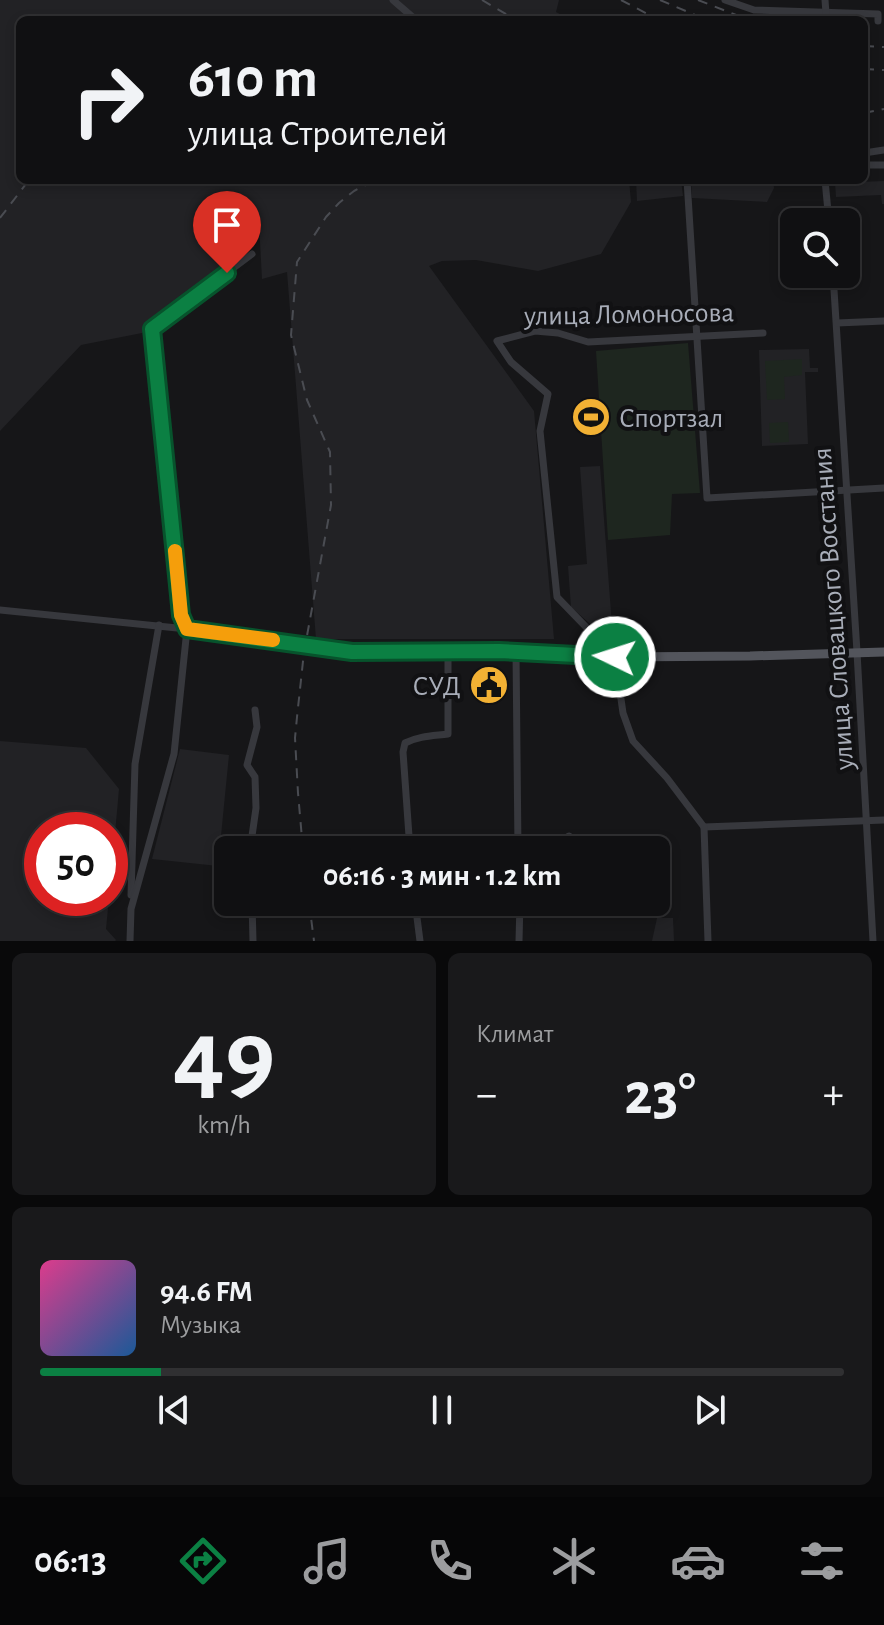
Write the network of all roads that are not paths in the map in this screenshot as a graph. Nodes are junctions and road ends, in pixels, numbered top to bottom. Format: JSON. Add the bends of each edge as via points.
{"nodes":[{"id":1,"x":393,"y":0,"type":"edge"},
{"id":2,"x":725,"y":0,"type":"edge"},
{"id":3,"x":825,"y":0,"type":"edge"},
{"id":4,"x":826,"y":13,"type":"junction"},
{"id":5,"x":411,"y":16,"type":"edge"},
{"id":6,"x":878,"y":21,"type":"dead end"},
{"id":7,"x":687,"y":184,"type":"edge"},
{"id":8,"x":825,"y":184,"type":"edge"},
{"id":9,"x":828,"y":208,"type":"edge"},
{"id":10,"x":252,"y":254,"type":"dead end"},
{"id":11,"x":834,"y":288,"type":"edge"},
{"id":12,"x":884,"y":321,"type":"edge"},
{"id":13,"x":837,"y":323,"type":"junction"},
{"id":14,"x":763,"y":333,"type":"dead end"},
{"id":15,"x":697,"y":337,"type":"junction"},
{"id":16,"x":884,"y":488,"type":"edge"},
{"id":17,"x":846,"y":491,"type":"junction"},
{"id":18,"x":0,"y":610,"type":"edge"},
{"id":19,"x":159,"y":625,"type":"junction"},
{"id":20,"x":187,"y":629,"type":"junction"},
{"id":21,"x":448,"y":651,"type":"junction"},
{"id":22,"x":516,"y":652,"type":"junction"},
{"id":23,"x":857,"y":652,"type":"junction"},
{"id":24,"x":884,"y":652,"type":"edge"},
{"id":25,"x":615,"y":657,"type":"junction"},
{"id":26,"x":255,"y":710,"type":"dead end"},
{"id":27,"x":884,"y":820,"type":"edge"},
{"id":28,"x":867,"y":821,"type":"junction"},
{"id":29,"x":704,"y":827,"type":"junction"},
{"id":30,"x":252,"y":836,"type":"edge"},
{"id":31,"x":409,"y":836,"type":"edge"},
{"id":32,"x":518,"y":836,"type":"edge"},
{"id":33,"x":131,"y":909,"type":"junction"},
{"id":34,"x":252,"y":916,"type":"edge"},
{"id":35,"x":417,"y":916,"type":"edge"},
{"id":36,"x":520,"y":916,"type":"edge"},
{"id":37,"x":130,"y":941,"type":"edge"},
{"id":38,"x":253,"y":941,"type":"edge"},
{"id":39,"x":420,"y":941,"type":"edge"},
{"id":40,"x":519,"y":941,"type":"edge"},
{"id":41,"x":708,"y":941,"type":"edge"},
{"id":42,"x":873,"y":941,"type":"edge"}],
"edges":[{"from":1,"to":5,"type":"street"},
{"from":2,"to":4,"type":"street","via":[[754,10]]},
{"from":3,"to":4,"type":"street"},
{"from":4,"to":6,"type":"street","via":[[878,14]]},
{"from":7,"to":15,"type":"street"},
{"from":8,"to":9,"type":"street"},
{"from":10,"to":20,"type":"street","via":[[152,329],[181,615]]},
{"from":11,"to":13,"type":"street","name":"улица Словацкого Восстания"},
{"from":12,"to":13,"type":"street"},
{"from":13,"to":17,"type":"street","name":"улица Словацкого Восстания"},
{"from":14,"to":15,"type":"street","name":"улица Ломоносова"},
{"from":15,"to":17,"type":"street","via":[[707,498]]},
{"from":15,"to":25,"type":"street","name":"улица Ломоносова","via":[[588,342],[535,331],[497,341],[511,362],[548,394],[540,431],[557,597]]},
{"from":16,"to":17,"type":"street"},
{"from":17,"to":23,"type":"street","name":"улица Словацкого Восстания"},
{"from":18,"to":19,"type":"street"},
{"from":19,"to":20,"type":"street"},
{"from":19,"to":33,"type":"street","via":[[135,764]]},
{"from":20,"to":21,"type":"main road","bridge":true,"via":[[352,652]]},
{"from":20,"to":33,"type":"street","via":[[174,754]]},
{"from":21,"to":22,"type":"main road"},
{"from":21,"to":31,"type":"street","via":[[448,734],[411,740],[403,752]]},
{"from":22,"to":25,"type":"main road"},
{"from":22,"to":32,"type":"street"},
{"from":23,"to":24,"type":"main road"},
{"from":23,"to":25,"type":"main road"},
{"from":23,"to":28,"type":"street","name":"улица Словацкого Восстания"},
{"from":25,"to":29,"type":"street","via":[[633,741]]},
{"from":26,"to":30,"type":"street","via":[[257,727],[247,765],[255,777]]},
{"from":27,"to":28,"type":"street"},
{"from":28,"to":29,"type":"street"},
{"from":28,"to":42,"type":"street","name":"улица Словацкого Восстания"},
{"from":29,"to":41,"type":"street"},
{"from":33,"to":37,"type":"street"},
{"from":34,"to":38,"type":"street"},
{"from":35,"to":39,"type":"street"},
{"from":36,"to":40,"type":"street"}]}
